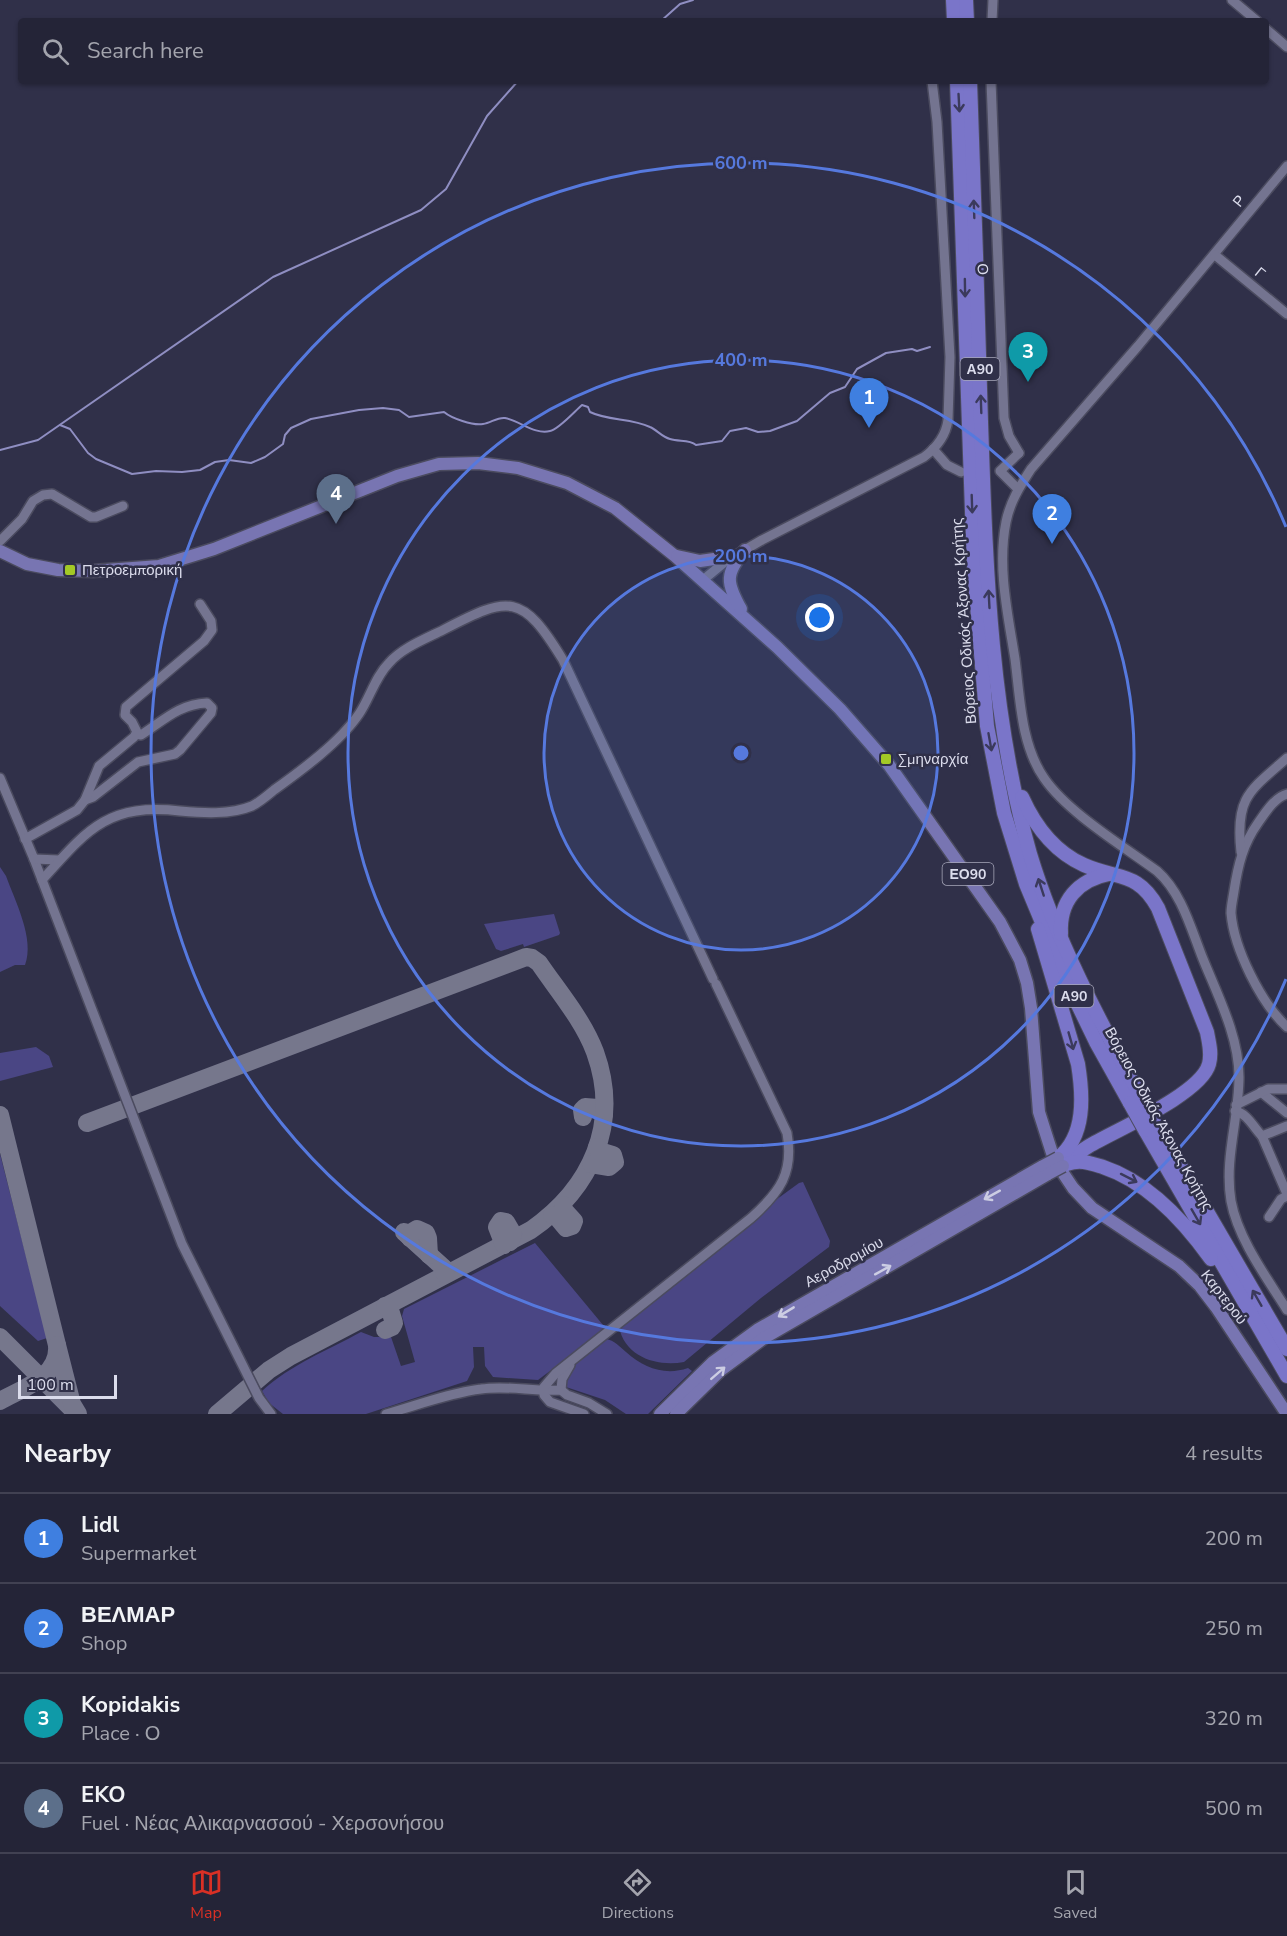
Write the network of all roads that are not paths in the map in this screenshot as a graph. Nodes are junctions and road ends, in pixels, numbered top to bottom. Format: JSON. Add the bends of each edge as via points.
{"nodes":[{"id":1,"x":953,"y":0,"type":"edge"},
{"id":2,"x":966,"y":0,"type":"edge"},
{"id":3,"x":999,"y":0,"type":"edge"},
{"id":4,"x":1232,"y":0,"type":"edge"},
{"id":5,"x":993,"y":5,"type":"edge"},
{"id":6,"x":954,"y":18,"type":"edge"},
{"id":7,"x":967,"y":18,"type":"edge"},
{"id":8,"x":1253,"y":18,"type":"edge"},
{"id":9,"x":1269,"y":32,"type":"edge"},
{"id":10,"x":1287,"y":47,"type":"edge"},
{"id":11,"x":932,"y":84,"type":"edge"},
{"id":12,"x":957,"y":84,"type":"edge"},
{"id":13,"x":970,"y":84,"type":"edge"},
{"id":14,"x":991,"y":84,"type":"edge"},
{"id":15,"x":1287,"y":166,"type":"edge"},
{"id":16,"x":1215,"y":255,"type":"junction"},
{"id":17,"x":1287,"y":314,"type":"edge"},
{"id":18,"x":933,"y":450,"type":"junction"},
{"id":19,"x":1019,"y":453,"type":"junction"},
{"id":20,"x":1037,"y":461,"type":"junction"},
{"id":21,"x":961,"y":472,"type":"dead end"},
{"id":22,"x":1018,"y":489,"type":"junction"},
{"id":23,"x":123,"y":506,"type":"dead end"},
{"id":24,"x":0,"y":541,"type":"edge"},
{"id":25,"x":0,"y":551,"type":"edge"},
{"id":26,"x":740,"y":553,"type":"junction"},
{"id":27,"x":675,"y":556,"type":"junction"},
{"id":28,"x":703,"y":580,"type":"junction"},
{"id":29,"x":200,"y":604,"type":"dead end"},
{"id":30,"x":746,"y":618,"type":"junction"},
{"id":31,"x":993,"y":657,"type":"junction"},
{"id":32,"x":136,"y":734,"type":"junction"},
{"id":33,"x":1287,"y":758,"type":"edge"},
{"id":34,"x":0,"y":778,"type":"edge"},
{"id":35,"x":1287,"y":794,"type":"edge"},
{"id":36,"x":84,"y":800,"type":"junction"},
{"id":37,"x":25,"y":839,"type":"junction"},
{"id":38,"x":1241,"y":852,"type":"junction"},
{"id":39,"x":34,"y":859,"type":"junction"},
{"id":40,"x":59,"y":860,"type":"junction"},
{"id":41,"x":1111,"y":874,"type":"junction"},
{"id":42,"x":42,"y":880,"type":"junction"},
{"id":43,"x":1026,"y":884,"type":"junction"},
{"id":44,"x":1062,"y":941,"type":"junction"},
{"id":45,"x":1287,"y":1027,"type":"edge"},
{"id":46,"x":1287,"y":1089,"type":"edge"},
{"id":47,"x":1261,"y":1092,"type":"junction"},
{"id":48,"x":1136,"y":1100,"type":"junction"},
{"id":49,"x":1236,"y":1108,"type":"junction"},
{"id":50,"x":1287,"y":1113,"type":"edge"},
{"id":51,"x":1287,"y":1126,"type":"edge"},
{"id":52,"x":1150,"y":1127,"type":"junction"},
{"id":53,"x":1262,"y":1136,"type":"junction"},
{"id":54,"x":1065,"y":1159,"type":"junction"},
{"id":55,"x":1046,"y":1170,"type":"junction"},
{"id":56,"x":1287,"y":1195,"type":"edge"},
{"id":57,"x":1269,"y":1217,"type":"dead end"},
{"id":58,"x":1283,"y":1296,"type":"edge"},
{"id":59,"x":1242,"y":1299,"type":"junction"},
{"id":60,"x":1287,"y":1311,"type":"edge"},
{"id":61,"x":1287,"y":1349,"type":"edge"},
{"id":62,"x":578,"y":1356,"type":"junction"},
{"id":63,"x":1287,"y":1376,"type":"edge"},
{"id":64,"x":543,"y":1390,"type":"junction"},
{"id":65,"x":561,"y":1390,"type":"junction"},
{"id":66,"x":272,"y":1414,"type":"edge"},
{"id":67,"x":386,"y":1414,"type":"edge"},
{"id":68,"x":584,"y":1414,"type":"edge"},
{"id":69,"x":607,"y":1414,"type":"edge"},
{"id":70,"x":660,"y":1414,"type":"edge"},
{"id":71,"x":676,"y":1414,"type":"edge"},
{"id":72,"x":1287,"y":1414,"type":"edge"}],
"edges":[{"from":1,"to":6,"type":"highway"},
{"from":2,"to":7,"type":"highway"},
{"from":3,"to":5,"type":"street"},
{"from":4,"to":8,"type":"street"},
{"from":9,"to":10,"type":"street"},
{"from":11,"to":18,"type":"street","via":[[950,357],[947,426]]},
{"from":12,"to":43,"type":"highway","name":"Βόρειος Οδικός Άξονας Κρήτης","number":"Α90","one_way":true,"via":[[979,641],[995,772]]},
{"from":31,"to":13,"type":"highway","name":"Βόρειος Οδικός Άξονας Κρήτης","number":"Α90","one_way":true},
{"from":14,"to":19,"type":"street","name":"Ο","via":[[1004,418]]},
{"from":15,"to":16,"type":"street","name":"Ρ"},
{"from":16,"to":17,"type":"street","name":"Γ"},
{"from":16,"to":20,"type":"street","name":"Ρ"},
{"from":18,"to":21,"type":"street","via":[[947,465]]},
{"from":18,"to":26,"type":"street"},
{"from":19,"to":20,"type":"street"},
{"from":19,"to":22,"type":"street","via":[[996,471]]},
{"from":20,"to":22,"type":"street","name":"Ρ"},
{"from":22,"to":49,"type":"street","name":"Ρ","via":[[1005,530],[1005,591],[1024,723],[1033,758],[1043,778],[1064,801],[1157,871],[1173,890],[1230,1031],[1238,1068]]},
{"from":23,"to":24,"type":"street","via":[[91,517],[52,494],[43,495],[33,501]]},
{"from":25,"to":27,"type":"main road","number":"ΕΟ90","via":[[27,564],[58,570],[159,566],[214,549],[404,474],[439,465],[478,463],[535,472],[584,490],[615,508]]},
{"from":26,"to":27,"type":"main road","via":[[700,561]]},
{"from":26,"to":28,"type":"street"},
{"from":26,"to":30,"type":"main road","via":[[729,577]]},
{"from":27,"to":28,"type":"main road","number":"ΕΟ90"},
{"from":28,"to":30,"type":"main road","number":"ΕΟ90"},
{"from":29,"to":32,"type":"street","via":[[212,630],[126,707],[125,715],[136,727]]},
{"from":30,"to":54,"type":"main road","number":"ΕΟ90","via":[[822,691],[889,765],[1009,938],[1027,983],[1039,1112]]},
{"from":31,"to":41,"type":"highway","via":[[1017,777],[1031,816],[1065,854]]},
{"from":44,"to":31,"type":"highway","name":"Βόρειος Οδικός Άξονας Κρήτης","number":"Α90","one_way":true,"via":[[1018,809]]},
{"from":32,"to":36,"type":"street","via":[[99,766]]},
{"from":32,"to":36,"type":"street","via":[[141,735],[170,714],[193,704],[207,703],[212,708],[180,750],[138,762]]},
{"from":33,"to":38,"type":"street","via":[[1245,799],[1239,829]]},
{"from":34,"to":37,"type":"street"},
{"from":35,"to":38,"type":"street","via":[[1266,812]]},
{"from":36,"to":37,"type":"street","via":[[77,810]]},
{"from":37,"to":39,"type":"street"},
{"from":38,"to":45,"type":"street","via":[[1231,913],[1240,950],[1259,992]]},
{"from":39,"to":40,"type":"street"},
{"from":39,"to":42,"type":"street"},
{"from":40,"to":42,"type":"street"},
{"from":40,"to":62,"type":"street","via":[[93,828],[123,813],[153,809],[202,813],[252,806],[303,770],[346,729],[391,660],[482,609],[515,607],[535,620],[563,660],[787,1133],[789,1158],[776,1193],[751,1218]]},
{"from":41,"to":44,"type":"highway","via":[[1095,877],[1073,893],[1062,918]]},
{"from":41,"to":54,"type":"highway","via":[[1141,884],[1158,908],[1207,1032],[1209,1066],[1198,1082],[1183,1093]]},
{"from":42,"to":66,"type":"street","via":[[182,1244],[259,1398]]},
{"from":43,"to":48,"type":"highway","name":"Βόρειος Οδικός Άξονας Κρήτης","number":"Α90","via":[[1096,1042]]},
{"from":43,"to":54,"type":"highway","one_way":true,"via":[[1082,1087],[1077,1127]]},
{"from":44,"to":48,"type":"highway","name":"Βόρειος Οδικός Άξονας Κρήτης","number":"Α90"},
{"from":46,"to":47,"type":"street"},
{"from":47,"to":49,"type":"street"},
{"from":47,"to":50,"type":"street"},
{"from":48,"to":52,"type":"highway","name":"Βόρειος Οδικός Άξονας Κρήτης","number":"Α90","bridge":true},
{"from":49,"to":53,"type":"street"},
{"from":49,"to":58,"type":"street","name":"Ρ","via":[[1230,1157],[1232,1201],[1243,1235]]},
{"from":51,"to":53,"type":"street"},
{"from":52,"to":59,"type":"highway","name":"Βόρειος Οδικός Άξονας Κρήτης","number":"Α90","one_way":true},
{"from":61,"to":52,"type":"highway","name":"Βόρειος Οδικός Άξονας Κρήτης","number":"Α90","one_way":true},
{"from":53,"to":56,"type":"street"},
{"from":54,"to":55,"type":"main road","name":"Αεροδρομίου","bridge":true},
{"from":54,"to":59,"type":"highway","one_way":true,"via":[[1107,1168],[1139,1184],[1193,1236]]},
{"from":54,"to":72,"type":"main road","name":"Καρτερού","number":"ΕΟ90","via":[[1073,1188],[1092,1208],[1179,1266],[1200,1286]]},
{"from":55,"to":70,"type":"main road","name":"Αεροδρομίου","one_way":true,"via":[[757,1330],[713,1362]]},
{"from":71,"to":55,"type":"main road","name":"Αεροδρομίου","one_way":true,"via":[[721,1370],[764,1338]]},
{"from":56,"to":57,"type":"street"},
{"from":58,"to":60,"type":"street","name":"Ρ"},
{"from":59,"to":63,"type":"highway","name":"Βόρειος Οδικός Άξονας Κρήτης","number":"Α90"},
{"from":62,"to":64,"type":"street","via":[[556,1373]]},
{"from":62,"to":65,"type":"street","via":[[562,1378]]},
{"from":64,"to":65,"type":"street"},
{"from":64,"to":67,"type":"street","via":[[482,1388]]},
{"from":64,"to":68,"type":"street","via":[[550,1402]]},
{"from":65,"to":69,"type":"street"}]}
